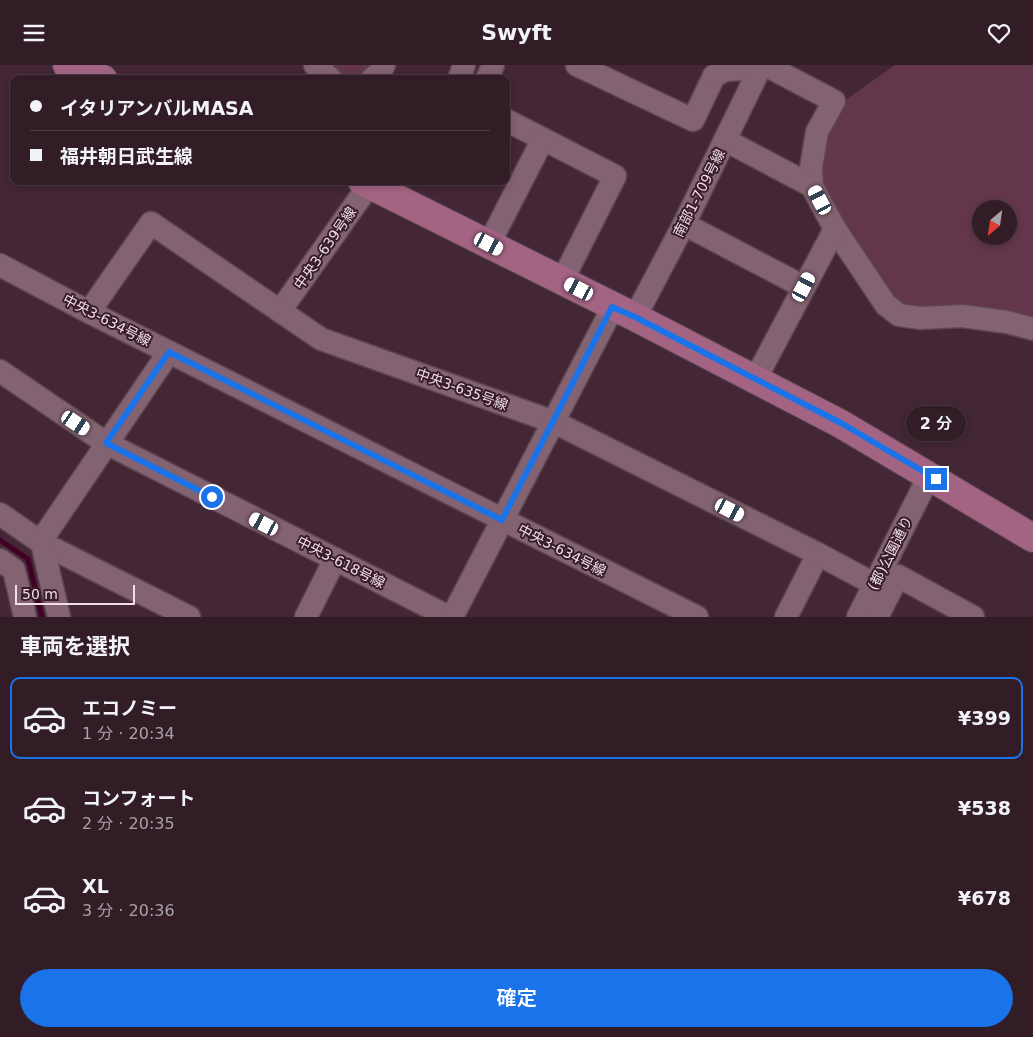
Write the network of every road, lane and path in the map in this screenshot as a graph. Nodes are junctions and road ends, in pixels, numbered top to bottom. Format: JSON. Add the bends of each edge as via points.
{"nodes":[{"id":1,"x":68,"y":65,"type":"edge"},
{"id":2,"x":315,"y":65,"type":"edge"},
{"id":3,"x":384,"y":65,"type":"edge"},
{"id":4,"x":577,"y":65,"type":"edge"},
{"id":5,"x":760,"y":68,"type":"junction"},
{"id":6,"x":711,"y":71,"type":"edge"},
{"id":7,"x":93,"y":75,"type":"edge"},
{"id":8,"x":326,"y":75,"type":"edge"},
{"id":9,"x":376,"y":75,"type":"edge"},
{"id":10,"x":510,"y":122,"type":"edge"},
{"id":11,"x":543,"y":139,"type":"junction"},
{"id":12,"x":725,"y":141,"type":"junction"},
{"id":13,"x":365,"y":185,"type":"edge"},
{"id":14,"x":370,"y":185,"type":"edge"},
{"id":15,"x":812,"y":186,"type":"junction"},
{"id":16,"x":684,"y":224,"type":"junction"},
{"id":17,"x":835,"y":229,"type":"junction"},
{"id":18,"x":489,"y":244,"type":"junction"},
{"id":19,"x":0,"y":265,"type":"edge"},
{"id":20,"x":562,"y":281,"type":"junction"},
{"id":21,"x":804,"y":287,"type":"junction"},
{"id":22,"x":89,"y":311,"type":"junction"},
{"id":23,"x":280,"y":311,"type":"junction"},
{"id":24,"x":624,"y":312,"type":"junction"},
{"id":25,"x":1033,"y":329,"type":"edge"},
{"id":26,"x":169,"y":352,"type":"junction"},
{"id":27,"x":0,"y":371,"type":"edge"},
{"id":28,"x":755,"y":380,"type":"junction"},
{"id":29,"x":554,"y":421,"type":"junction"},
{"id":30,"x":106,"y":443,"type":"junction"},
{"id":31,"x":923,"y":489,"type":"dead end"},
{"id":32,"x":0,"y":515,"type":"edge"},
{"id":33,"x":502,"y":520,"type":"junction"},
{"id":34,"x":1033,"y":538,"type":"edge"},
{"id":35,"x":42,"y":543,"type":"junction"},
{"id":36,"x":818,"y":554,"type":"junction"},
{"id":37,"x":334,"y":559,"type":"junction"},
{"id":38,"x":0,"y":560,"type":"edge"},
{"id":39,"x":874,"y":584,"type":"junction"},
{"id":40,"x":25,"y":617,"type":"edge"},
{"id":41,"x":59,"y":617,"type":"edge"},
{"id":42,"x":188,"y":617,"type":"edge"},
{"id":43,"x":306,"y":617,"type":"edge"},
{"id":44,"x":451,"y":617,"type":"edge"},
{"id":45,"x":696,"y":617,"type":"edge"},
{"id":46,"x":786,"y":617,"type":"edge"},
{"id":47,"x":858,"y":617,"type":"edge"},
{"id":48,"x":877,"y":617,"type":"edge"},
{"id":49,"x":973,"y":617,"type":"edge"}],
"edges":[{"from":1,"to":7,"type":"main road"},
{"from":2,"to":8,"type":"street"},
{"from":3,"to":9,"type":"street"},
{"from":4,"to":6,"type":"street","via":[[693,120]]},
{"from":5,"to":6,"type":"street"},
{"from":5,"to":12,"type":"street","name":"南部1-709号線"},
{"from":5,"to":15,"type":"street","via":[[767,66],[834,101],[817,132],[810,168]]},
{"from":10,"to":11,"type":"street"},
{"from":11,"to":18,"type":"street"},
{"from":11,"to":20,"type":"street","via":[[616,176]]},
{"from":12,"to":15,"type":"street"},
{"from":12,"to":16,"type":"street","name":"南部1-709号線"},
{"from":13,"to":23,"type":"street","name":"中央3-639号線"},
{"from":14,"to":18,"type":"main road"},
{"from":15,"to":17,"type":"street"},
{"from":16,"to":21,"type":"street"},
{"from":16,"to":24,"type":"street","name":"南部1-709号線"},
{"from":17,"to":21,"type":"street"},
{"from":17,"to":25,"type":"street","via":[[886,305],[899,315],[962,316]]},
{"from":18,"to":20,"type":"main road"},
{"from":19,"to":22,"type":"street","name":"中央3-634号線"},
{"from":20,"to":24,"type":"main road"},
{"from":21,"to":28,"type":"street"},
{"from":22,"to":23,"type":"street","name":"中央3-635号線","via":[[151,223]]},
{"from":22,"to":26,"type":"street","name":"中央3-634号線"},
{"from":23,"to":29,"type":"street","name":"中央3-635号線","via":[[321,339]]},
{"from":24,"to":28,"type":"main road"},
{"from":24,"to":29,"type":"street","name":"南部1-709号線"},
{"from":26,"to":30,"type":"street"},
{"from":26,"to":33,"type":"street","name":"中央3-634号線"},
{"from":27,"to":30,"type":"street","name":"中央3-618号線"},
{"from":28,"to":34,"type":"main road","via":[[841,423]]},
{"from":29,"to":33,"type":"street","name":"南部1-709号線"},
{"from":29,"to":36,"type":"street","name":"中央3-635号線"},
{"from":30,"to":35,"type":"street"},
{"from":30,"to":37,"type":"street","name":"中央3-618号線"},
{"from":31,"to":39,"type":"street","name":"(都)公園通り"},
{"from":32,"to":35,"type":"street"},
{"from":33,"to":44,"type":"street","name":"南部1-709号線"},
{"from":33,"to":45,"type":"street","name":"中央3-634号線"},
{"from":35,"to":41,"type":"street"},
{"from":35,"to":42,"type":"street"},
{"from":36,"to":39,"type":"street","name":"中央3-635号線"},
{"from":36,"to":46,"type":"street"},
{"from":37,"to":43,"type":"street"},
{"from":37,"to":44,"type":"street","name":"中央3-618号線"},
{"from":38,"to":40,"type":"street","via":[[14,570]]},
{"from":39,"to":47,"type":"street","name":"(都)公園通り"},
{"from":48,"to":49,"type":"street","via":[[898,576]]}]}
